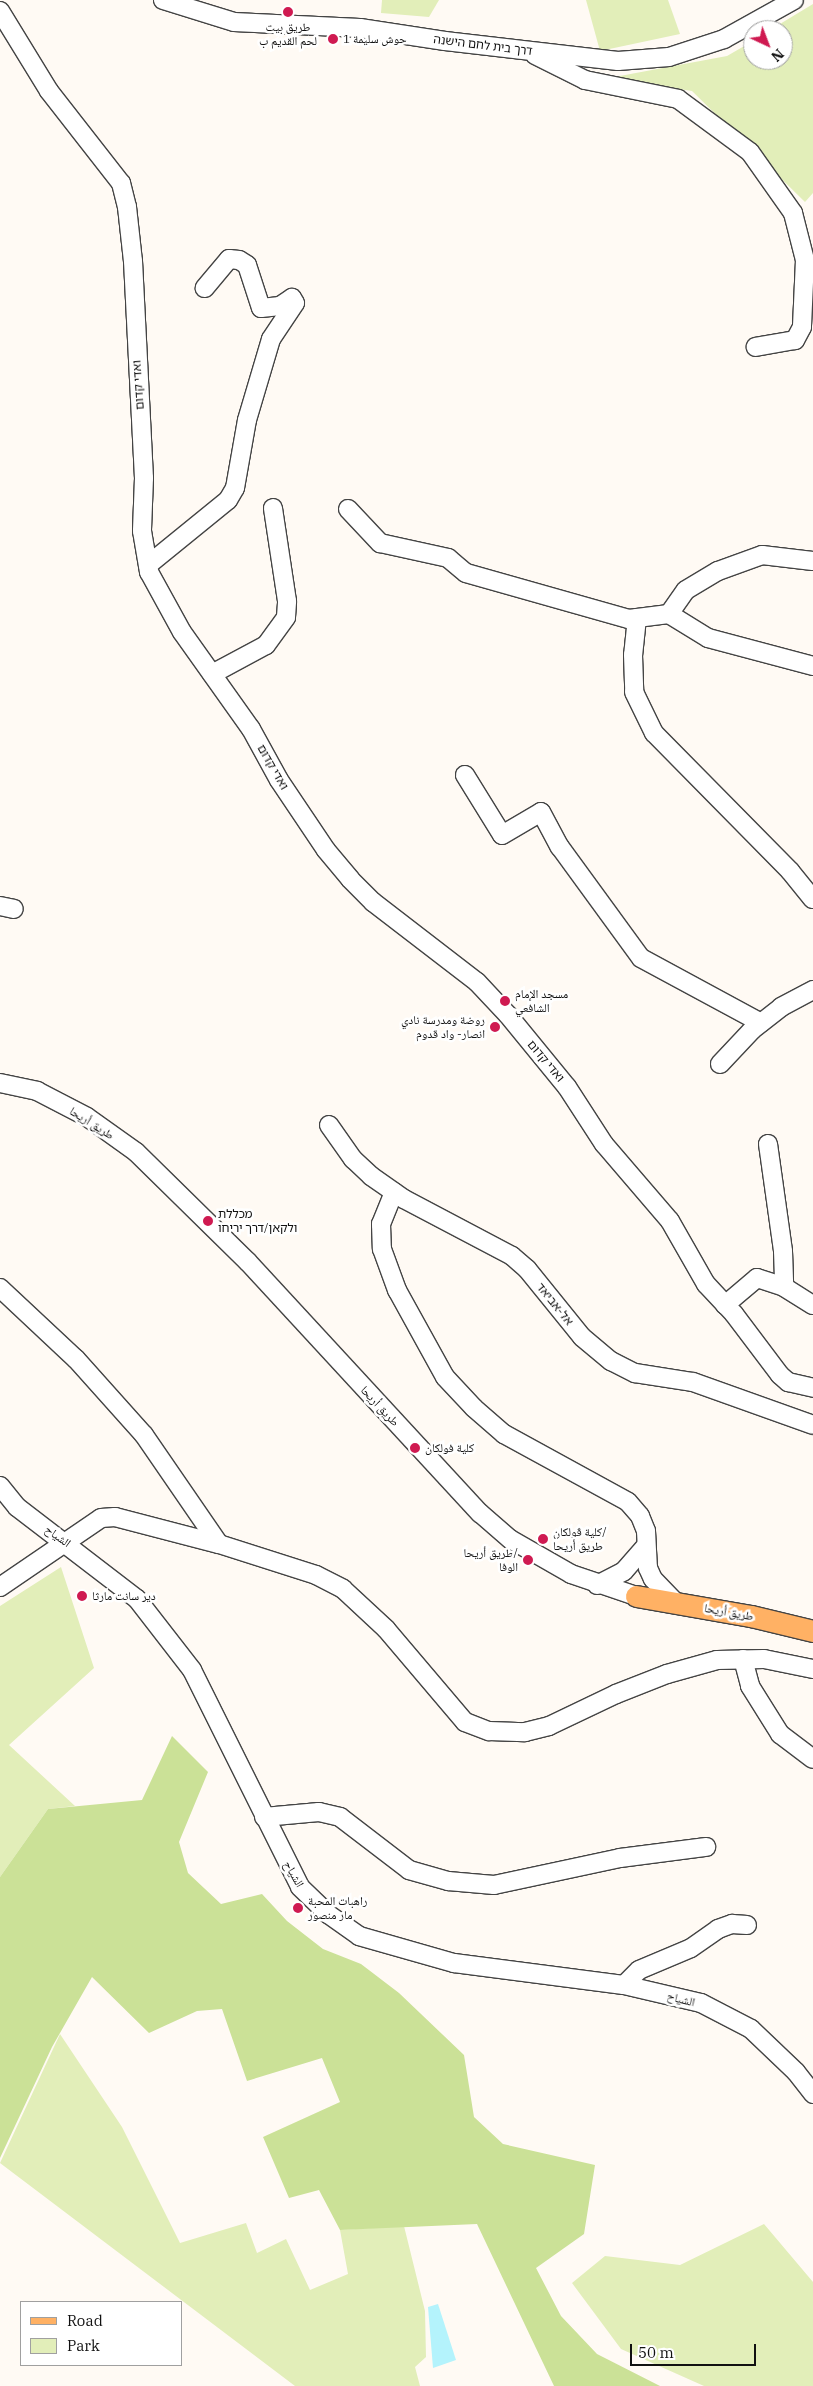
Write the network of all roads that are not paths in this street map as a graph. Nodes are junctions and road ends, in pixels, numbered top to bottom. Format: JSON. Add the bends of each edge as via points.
{"nodes":[{"id":1,"x":163,"y":0,"type":"edge"},
{"id":2,"x":794,"y":0,"type":"edge"},
{"id":3,"x":0,"y":10,"type":"edge"},
{"id":4,"x":525,"y":50,"type":"junction"},
{"id":5,"x":806,"y":240,"type":"edge"},
{"id":6,"x":205,"y":288,"type":"dead end"},
{"id":7,"x":756,"y":347,"type":"dead end"},
{"id":8,"x":273,"y":508,"type":"dead end"},
{"id":9,"x":348,"y":509,"type":"dead end"},
{"id":10,"x":813,"y":562,"type":"edge"},
{"id":11,"x":148,"y":564,"type":"junction"},
{"id":12,"x":669,"y":614,"type":"junction"},
{"id":13,"x":638,"y":618,"type":"junction"},
{"id":14,"x":813,"y":666,"type":"edge"},
{"id":15,"x":212,"y":674,"type":"junction"},
{"id":16,"x":464,"y":775,"type":"dead end"},
{"id":17,"x":813,"y":899,"type":"edge"},
{"id":18,"x":813,"y":990,"type":"edge"},
{"id":19,"x":761,"y":1023,"type":"junction"},
{"id":20,"x":720,"y":1064,"type":"dead end"},
{"id":21,"x":0,"y":1072,"type":"edge"},
{"id":22,"x":0,"y":1083,"type":"edge"},
{"id":23,"x":37,"y":1091,"type":"junction"},
{"id":24,"x":329,"y":1125,"type":"dead end"},
{"id":25,"x":768,"y":1144,"type":"dead end"},
{"id":26,"x":394,"y":1192,"type":"junction"},
{"id":27,"x":784,"y":1287,"type":"junction"},
{"id":28,"x":0,"y":1288,"type":"edge"},
{"id":29,"x":725,"y":1305,"type":"junction"},
{"id":30,"x":813,"y":1305,"type":"edge"},
{"id":31,"x":813,"y":1388,"type":"edge"},
{"id":32,"x":813,"y":1425,"type":"edge"},
{"id":33,"x":0,"y":1486,"type":"edge"},
{"id":34,"x":67,"y":1542,"type":"junction"},
{"id":35,"x":220,"y":1544,"type":"junction"},
{"id":36,"x":646,"y":1546,"type":"junction"},
{"id":37,"x":597,"y":1585,"type":"junction"},
{"id":38,"x":0,"y":1587,"type":"edge"},
{"id":39,"x":636,"y":1596,"type":"joint"},
{"id":40,"x":676,"y":1603,"type":"junction"},
{"id":41,"x":813,"y":1631,"type":"edge"},
{"id":42,"x":743,"y":1659,"type":"junction"},
{"id":43,"x":813,"y":1669,"type":"edge"},
{"id":44,"x":813,"y":1759,"type":"edge"},
{"id":45,"x":264,"y":1817,"type":"junction"},
{"id":46,"x":706,"y":1847,"type":"dead end"},
{"id":47,"x":747,"y":1925,"type":"dead end"},
{"id":48,"x":624,"y":1985,"type":"junction"},
{"id":49,"x":813,"y":2094,"type":"edge"}],
"edges":[{"from":1,"to":4,"type":"street","name":"דרך בית לחם הישנה","via":[[234,22],[360,28]]},
{"from":2,"to":4,"type":"street","name":"דרך בית לחם הישנה","via":[[724,39],[670,57],[618,61]]},
{"from":3,"to":11,"type":"street","name":"ואדי קדום","via":[[49,91],[115,174],[127,207],[133,261],[144,478],[142,531]]},
{"from":4,"to":5,"type":"street","via":[[585,80],[678,100],[750,152],[792,213]]},
{"from":5,"to":7,"type":"street","via":[[802,327],[795,340]]},
{"from":6,"to":11,"type":"street","via":[[229,259],[239,260],[247,265],[261,308],[280,306],[292,298],[295,303],[271,339],[247,420],[235,488],[228,500]]},
{"from":8,"to":15,"type":"street","via":[[287,602],[286,617],[266,645]]},
{"from":9,"to":13,"type":"street","via":[[380,543],[448,558],[466,573],[476,576],[612,615]]},
{"from":10,"to":12,"type":"street","via":[[762,555],[718,572],[686,590]]},
{"from":11,"to":15,"type":"street","name":"ואדי קדום","via":[[182,632]]},
{"from":12,"to":13,"type":"street"},
{"from":12,"to":14,"type":"street","via":[[708,638]]},
{"from":13,"to":17,"type":"street","via":[[632,655],[634,692],[654,733],[790,871]]},
{"from":15,"to":29,"type":"street","name":"ואדי קדום","via":[[252,729],[279,780],[326,850],[373,902],[437,948],[477,982],[508,1015],[568,1087],[604,1144],[670,1221],[706,1284]]},
{"from":16,"to":19,"type":"street","via":[[502,835],[542,812],[560,847],[641,958]]},
{"from":18,"to":19,"type":"street","via":[[781,1006]]},
{"from":19,"to":20,"type":"street"},
{"from":21,"to":23,"type":"street"},
{"from":22,"to":23,"type":"street","name":"طريق أريحا"},
{"from":23,"to":37,"type":"street","name":"طريق أريحا","via":[[87,1117],[136,1152],[186,1199],[480,1513],[534,1555]]},
{"from":24,"to":26,"type":"street","name":"אל-אביאד","via":[[353,1159]]},
{"from":25,"to":27,"type":"street","via":[[783,1251]]},
{"from":26,"to":32,"type":"street","name":"אל-אביאד","via":[[512,1256],[527,1269],[582,1337],[610,1361],[635,1373],[694,1382]]},
{"from":26,"to":36,"type":"street","via":[[381,1224],[382,1248],[397,1290],[445,1377],[504,1434],[628,1502],[640,1516],[646,1531]]},
{"from":27,"to":29,"type":"street","via":[[757,1278]]},
{"from":27,"to":30,"type":"street"},
{"from":28,"to":35,"type":"street","via":[[76,1359],[144,1435]]},
{"from":29,"to":31,"type":"street","name":"ואדי קדום","via":[[780,1375],[788,1382]]},
{"from":33,"to":34,"type":"street","name":"الشياح","via":[[17,1507]]},
{"from":34,"to":35,"type":"street","via":[[101,1518],[115,1517]]},
{"from":34,"to":38,"type":"street"},
{"from":34,"to":45,"type":"street","name":"الشياح","via":[[137,1599],[192,1670]]},
{"from":35,"to":42,"type":"street","via":[[316,1575],[343,1589],[386,1629],[465,1722],[489,1731],[525,1732],[549,1726],[667,1674],[717,1660]]},
{"from":36,"to":37,"type":"street","via":[[624,1571]]},
{"from":36,"to":40,"type":"street","via":[[653,1579]]},
{"from":37,"to":39,"type":"street","name":"طريق أريحا"},
{"from":39,"to":40,"type":"main road","name":"طريق أريحا"},
{"from":40,"to":41,"type":"main road","name":"طريق أريحا"},
{"from":42,"to":43,"type":"street","via":[[764,1659]]},
{"from":42,"to":44,"type":"street","via":[[750,1686],[780,1734]]},
{"from":45,"to":46,"type":"street","via":[[319,1812],[340,1817],[408,1870],[448,1880],[494,1885],[620,1858]]},
{"from":45,"to":48,"type":"street","name":"الشياح","via":[[300,1888],[359,1936],[454,1963]]},
{"from":47,"to":48,"type":"street","via":[[732,1924],[718,1928],[691,1948],[639,1970]]},
{"from":48,"to":49,"type":"street","name":"الشياح","via":[[701,2003],[750,2028],[796,2072]]}]}
